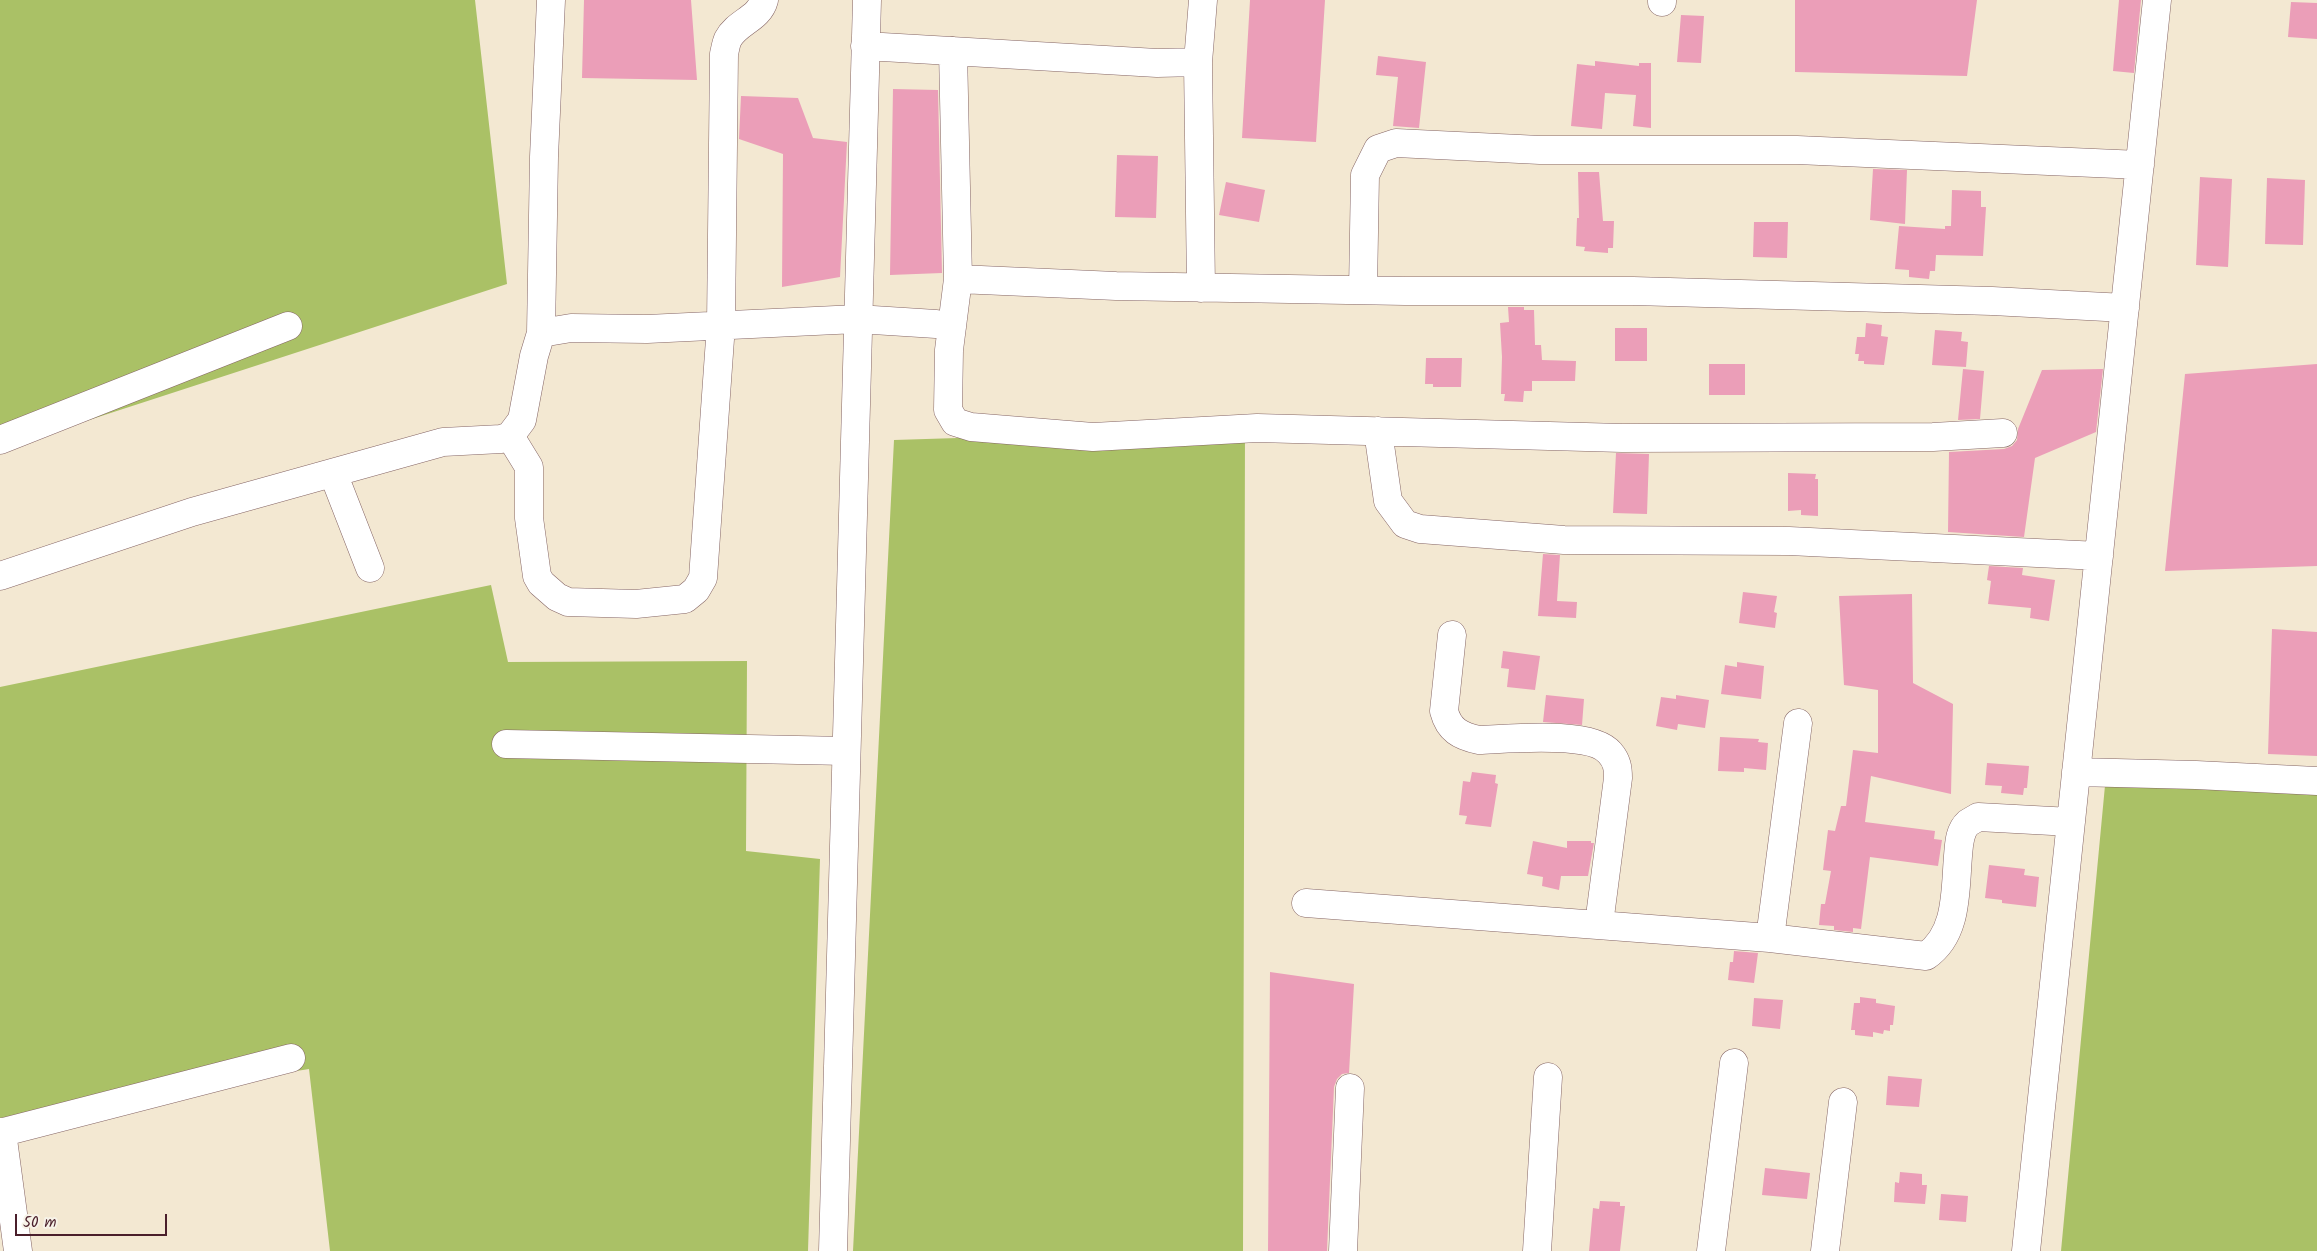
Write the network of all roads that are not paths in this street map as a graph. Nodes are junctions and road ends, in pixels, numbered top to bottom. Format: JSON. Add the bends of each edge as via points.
{"nodes":[{"id":1,"x":551,"y":0,"type":"edge"},
{"id":2,"x":764,"y":0,"type":"edge"},
{"id":3,"x":867,"y":0,"type":"edge"},
{"id":4,"x":1202,"y":0,"type":"edge"},
{"id":5,"x":2157,"y":0,"type":"edge"},
{"id":6,"x":865,"y":46,"type":"junction"},
{"id":7,"x":952,"y":51,"type":"junction"},
{"id":8,"x":1198,"y":62,"type":"junction"},
{"id":9,"x":2140,"y":165,"type":"junction"},
{"id":10,"x":958,"y":279,"type":"junction"},
{"id":11,"x":1201,"y":288,"type":"junction"},
{"id":12,"x":1363,"y":290,"type":"junction"},
{"id":13,"x":2125,"y":308,"type":"junction"},
{"id":14,"x":857,"y":319,"type":"junction"},
{"id":15,"x":721,"y":325,"type":"junction"},
{"id":16,"x":288,"y":326,"type":"dead end"},
{"id":17,"x":952,"y":328,"type":"junction"},
{"id":18,"x":541,"y":333,"type":"junction"},
{"id":19,"x":1378,"y":431,"type":"junction"},
{"id":20,"x":2003,"y":433,"type":"dead end"},
{"id":21,"x":510,"y":436,"type":"junction"},
{"id":22,"x":0,"y":440,"type":"edge"},
{"id":23,"x":333,"y":473,"type":"junction"},
{"id":24,"x":2099,"y":556,"type":"junction"},
{"id":25,"x":370,"y":568,"type":"dead end"},
{"id":26,"x":0,"y":576,"type":"edge"},
{"id":27,"x":1452,"y":635,"type":"dead end"},
{"id":28,"x":1798,"y":723,"type":"dead end"},
{"id":29,"x":506,"y":744,"type":"dead end"},
{"id":30,"x":846,"y":751,"type":"junction"},
{"id":31,"x":2076,"y":772,"type":"junction"},
{"id":32,"x":2317,"y":781,"type":"edge"},
{"id":33,"x":2071,"y":822,"type":"junction"},
{"id":34,"x":1306,"y":903,"type":"dead end"},
{"id":35,"x":1599,"y":924,"type":"junction"},
{"id":36,"x":1770,"y":938,"type":"junction"},
{"id":37,"x":291,"y":1058,"type":"dead end"},
{"id":38,"x":1734,"y":1063,"type":"dead end"},
{"id":39,"x":1548,"y":1076,"type":"dead end"},
{"id":40,"x":1350,"y":1088,"type":"dead end"},
{"id":41,"x":1843,"y":1102,"type":"dead end"},
{"id":42,"x":1,"y":1133,"type":"edge"},
{"id":43,"x":18,"y":1251,"type":"edge"},
{"id":44,"x":832,"y":1251,"type":"edge"},
{"id":45,"x":1343,"y":1251,"type":"edge"},
{"id":46,"x":1537,"y":1251,"type":"edge"},
{"id":47,"x":1711,"y":1251,"type":"edge"},
{"id":48,"x":1825,"y":1251,"type":"edge"},
{"id":49,"x":2026,"y":1251,"type":"edge"}],
"edges":[{"from":1,"to":18,"type":"street"},
{"from":2,"to":15,"type":"street","via":[[752,19],[728,39],[724,54]]},
{"from":3,"to":6,"type":"street"},
{"from":4,"to":8,"type":"street"},
{"from":5,"to":9,"type":"street"},
{"from":6,"to":7,"type":"street"},
{"from":6,"to":14,"type":"street"},
{"from":7,"to":8,"type":"street","via":[[1157,63]]},
{"from":7,"to":10,"type":"street"},
{"from":8,"to":11,"type":"street"},
{"from":9,"to":12,"type":"street","via":[[1798,150],[1540,150],[1396,143],[1378,149],[1365,174]]},
{"from":9,"to":13,"type":"street"},
{"from":10,"to":11,"type":"street"},
{"from":10,"to":17,"type":"street"},
{"from":11,"to":12,"type":"street"},
{"from":12,"to":13,"type":"street","via":[[1633,291]]},
{"from":13,"to":24,"type":"street"},
{"from":14,"to":15,"type":"street"},
{"from":14,"to":17,"type":"street"},
{"from":14,"to":30,"type":"street"},
{"from":15,"to":18,"type":"street","via":[[647,329],[571,328]]},
{"from":15,"to":21,"type":"street","via":[[703,578],[696,590],[685,598],[636,604],[568,602],[547,589],[537,576],[528,518],[529,468]]},
{"from":16,"to":22,"type":"street"},
{"from":17,"to":19,"type":"street","via":[[948,410],[955,422],[972,427],[1093,438],[1257,428]]},
{"from":18,"to":21,"type":"street","via":[[522,420]]},
{"from":19,"to":20,"type":"street","via":[[1622,438],[1933,437]]},
{"from":19,"to":24,"type":"street","via":[[1388,500],[1405,524],[1420,529],[1564,540],[1789,541]]},
{"from":21,"to":23,"type":"street","via":[[443,442]]},
{"from":23,"to":25,"type":"street"},
{"from":23,"to":26,"type":"street","via":[[192,512]]},
{"from":24,"to":31,"type":"street"},
{"from":27,"to":35,"type":"street","via":[[1444,711],[1447,723],[1458,732],[1479,740],[1568,738],[1595,742],[1610,752],[1618,765]]},
{"from":28,"to":36,"type":"street"},
{"from":29,"to":30,"type":"street"},
{"from":30,"to":44,"type":"street"},
{"from":31,"to":32,"type":"street"},
{"from":31,"to":33,"type":"street"},
{"from":33,"to":36,"type":"street","via":[[1978,817],[1967,824],[1959,838],[1954,906],[1947,933],[1938,948],[1926,956]]},
{"from":33,"to":49,"type":"street"},
{"from":34,"to":35,"type":"street"},
{"from":35,"to":36,"type":"street"},
{"from":37,"to":42,"type":"street"},
{"from":38,"to":47,"type":"street"},
{"from":39,"to":46,"type":"street"},
{"from":40,"to":45,"type":"street"},
{"from":41,"to":48,"type":"street"},
{"from":42,"to":43,"type":"street"}]}
